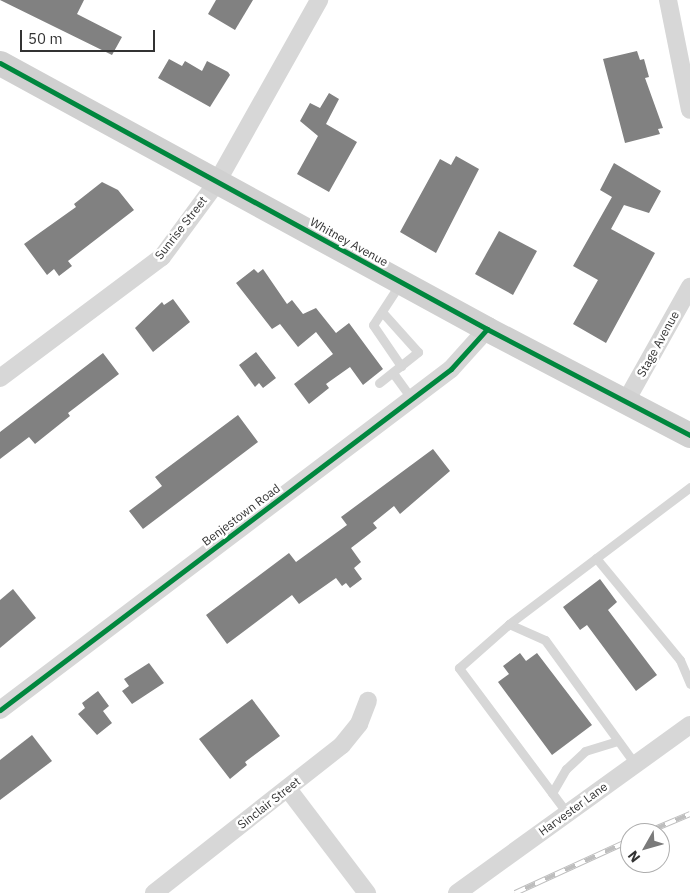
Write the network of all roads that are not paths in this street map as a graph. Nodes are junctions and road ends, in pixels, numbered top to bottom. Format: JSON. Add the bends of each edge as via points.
{"nodes":[{"id":1,"x":319,"y":0,"type":"edge"},
{"id":2,"x":668,"y":0,"type":"edge"},
{"id":3,"x":0,"y":63,"type":"edge"},
{"id":4,"x":690,"y":110,"type":"edge"},
{"id":5,"x":217,"y":182,"type":"junction"},
{"id":6,"x":401,"y":282,"type":"junction"},
{"id":7,"x":690,"y":287,"type":"edge"},
{"id":8,"x":383,"y":313,"type":"junction"},
{"id":9,"x":487,"y":329,"type":"junction"},
{"id":10,"x":401,"y":366,"type":"junction"},
{"id":11,"x":393,"y":373,"type":"junction"},
{"id":12,"x":0,"y":378,"type":"edge"},
{"id":13,"x":379,"y":382,"type":"dead end"},
{"id":14,"x":412,"y":398,"type":"junction"},
{"id":15,"x":626,"y":401,"type":"junction"},
{"id":16,"x":690,"y":434,"type":"edge"},
{"id":17,"x":690,"y":487,"type":"edge"},
{"id":18,"x":596,"y":558,"type":"junction"},
{"id":19,"x":508,"y":624,"type":"junction"},
{"id":20,"x":690,"y":684,"type":"edge"},
{"id":21,"x":368,"y":701,"type":"dead end"},
{"id":22,"x":0,"y":710,"type":"edge"},
{"id":23,"x":690,"y":725,"type":"edge"},
{"id":24,"x":618,"y":741,"type":"junction"},
{"id":25,"x":635,"y":764,"type":"junction"},
{"id":26,"x":288,"y":789,"type":"junction"},
{"id":27,"x":552,"y":793,"type":"junction"},
{"id":28,"x":568,"y":813,"type":"junction"},
{"id":29,"x":154,"y":893,"type":"edge"},
{"id":30,"x":367,"y":893,"type":"edge"},
{"id":31,"x":456,"y":893,"type":"edge"}],
"edges":[{"from":1,"to":5,"type":"street","name":"Sunrise Street"},
{"from":2,"to":4,"type":"street"},
{"from":3,"to":5,"type":"main road","name":"Whitney Avenue"},
{"from":5,"to":6,"type":"main road","name":"Whitney Avenue"},
{"from":5,"to":12,"type":"street","name":"Sunrise Street","via":[[162,257]]},
{"from":6,"to":8,"type":"lane"},
{"from":6,"to":9,"type":"main road","name":"Whitney Avenue"},
{"from":7,"to":15,"type":"street","name":"Stage Avenue"},
{"from":8,"to":10,"type":"lane","via":[[372,325]]},
{"from":8,"to":10,"type":"lane","via":[[418,352]]},
{"from":9,"to":14,"type":"street","name":"Benjestown Road","via":[[451,369]]},
{"from":9,"to":15,"type":"main road","name":"Whitney Avenue"},
{"from":10,"to":11,"type":"lane"},
{"from":11,"to":13,"type":"lane"},
{"from":11,"to":14,"type":"lane"},
{"from":14,"to":22,"type":"street","name":"Benjestown Road"},
{"from":15,"to":16,"type":"main road","name":"Whitney Avenue"},
{"from":17,"to":18,"type":"lane"},
{"from":18,"to":19,"type":"lane"},
{"from":18,"to":20,"type":"lane","via":[[680,660]]},
{"from":19,"to":24,"type":"lane","via":[[545,640]]},
{"from":19,"to":27,"type":"lane","via":[[459,668]]},
{"from":21,"to":26,"type":"street","name":"Sinclair Street","via":[[352,735]]},
{"from":23,"to":25,"type":"street","name":"Harvester Lane"},
{"from":24,"to":25,"type":"lane"},
{"from":24,"to":27,"type":"lane","via":[[585,751],[566,769]]},
{"from":25,"to":28,"type":"street","name":"Harvester Lane"},
{"from":26,"to":29,"type":"street","name":"Sinclair Street"},
{"from":26,"to":30,"type":"street"},
{"from":27,"to":28,"type":"lane"},
{"from":28,"to":31,"type":"street","name":"Harvester Lane"}]}
